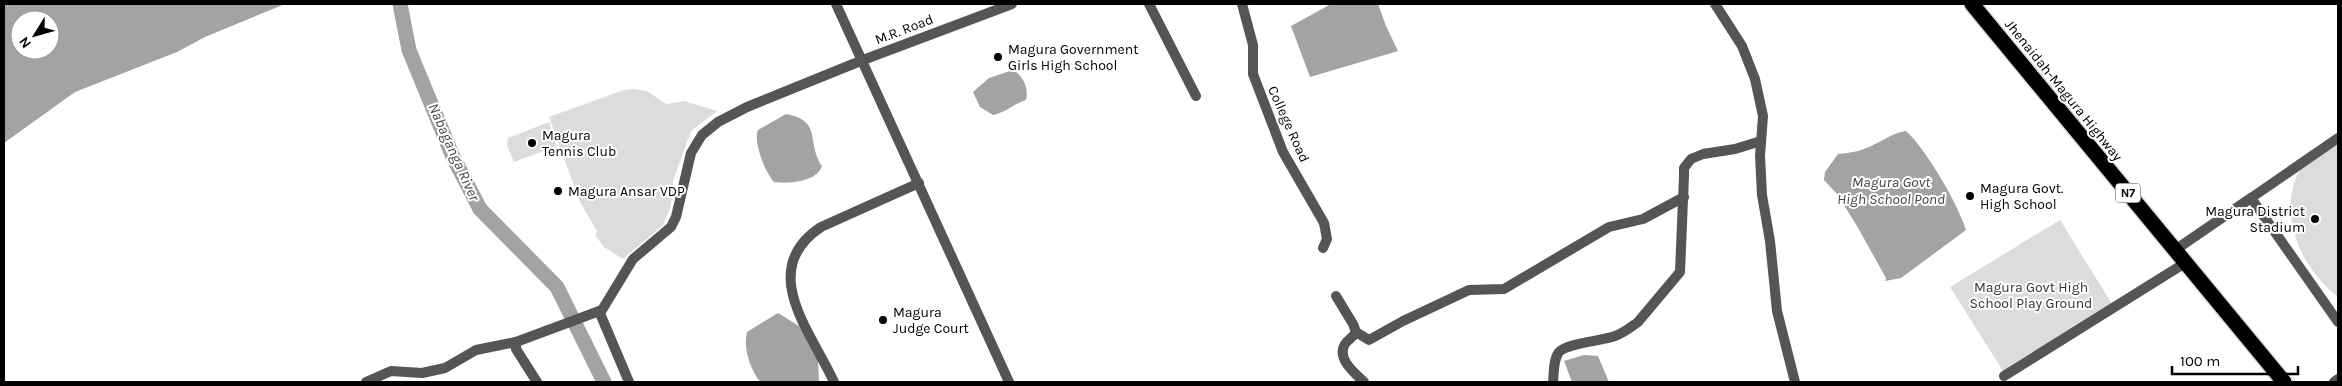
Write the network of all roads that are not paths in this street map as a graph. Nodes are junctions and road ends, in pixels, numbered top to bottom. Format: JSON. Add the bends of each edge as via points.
{"nodes":[{"id":1,"x":836,"y":4,"type":"edge"},
{"id":2,"x":1012,"y":4,"type":"edge"},
{"id":3,"x":1149,"y":4,"type":"edge"},
{"id":4,"x":1242,"y":4,"type":"edge"},
{"id":5,"x":1715,"y":4,"type":"edge"},
{"id":6,"x":1972,"y":4,"type":"edge"},
{"id":7,"x":862,"y":60,"type":"junction"},
{"id":8,"x":1196,"y":96,"type":"dead end"},
{"id":9,"x":2338,"y":138,"type":"edge"},
{"id":10,"x":1761,"y":140,"type":"junction"},
{"id":11,"x":918,"y":183,"type":"junction"},
{"id":12,"x":1684,"y":197,"type":"junction"},
{"id":13,"x":2251,"y":198,"type":"junction"},
{"id":14,"x":1324,"y":248,"type":"dead end"},
{"id":15,"x":2175,"y":250,"type":"junction"},
{"id":16,"x":2185,"y":263,"type":"junction"},
{"id":17,"x":1336,"y":296,"type":"dead end"},
{"id":18,"x":600,"y":310,"type":"junction"},
{"id":19,"x":2338,"y":322,"type":"edge"},
{"id":20,"x":1356,"y":332,"type":"junction"},
{"id":21,"x":516,"y":342,"type":"junction"},
{"id":22,"x":2004,"y":376,"type":"dead end"},
{"id":23,"x":2338,"y":380,"type":"edge"},
{"id":24,"x":366,"y":382,"type":"edge"},
{"id":25,"x":537,"y":382,"type":"edge"},
{"id":26,"x":629,"y":382,"type":"edge"},
{"id":27,"x":834,"y":382,"type":"edge"},
{"id":28,"x":1009,"y":382,"type":"edge"},
{"id":29,"x":1364,"y":382,"type":"edge"},
{"id":30,"x":1553,"y":382,"type":"edge"},
{"id":31,"x":1795,"y":382,"type":"edge"},
{"id":32,"x":2284,"y":382,"type":"edge"},
{"id":33,"x":2334,"y":382,"type":"edge"}],
"edges":[{"from":1,"to":7,"type":"street"},
{"from":2,"to":7,"type":"street","name":"M.R. Road"},
{"from":3,"to":8,"type":"street"},
{"from":4,"to":14,"type":"street","name":"College Road","via":[[1253,45],[1253,74],[1283,152],[1324,223],[1327,239]]},
{"from":5,"to":10,"type":"street","via":[[1742,46],[1755,79],[1762,116]]},
{"from":6,"to":15,"type":"highway","name":"Jhenaidah-Magura Highway","number":"N7"},
{"from":7,"to":11,"type":"street"},
{"from":7,"to":18,"type":"street","name":"M.R. Road","via":[[747,107],[718,122],[702,135],[691,153],[671,227],[632,259]]},
{"from":9,"to":13,"type":"street"},
{"from":10,"to":12,"type":"street","via":[[1691,159],[1684,168]]},
{"from":10,"to":31,"type":"street","via":[[1762,195],[1777,311]]},
{"from":11,"to":27,"type":"street","via":[[821,227],[808,237],[795,258],[790,278],[792,298]]},
{"from":11,"to":28,"type":"street"},
{"from":12,"to":20,"type":"street","via":[[1643,219],[1609,227],[1504,289],[1469,290],[1402,321],[1370,340]]},
{"from":12,"to":30,"type":"street","via":[[1680,272],[1630,328],[1616,336],[1572,345],[1559,352]]},
{"from":13,"to":15,"type":"street"},
{"from":13,"to":19,"type":"street"},
{"from":15,"to":16,"type":"highway","name":"Jhenaidah-Magura Highway","number":"N7"},
{"from":16,"to":22,"type":"street"},
{"from":16,"to":32,"type":"highway","name":"Jhenaidah-Magura Highway","number":"N7"},
{"from":17,"to":20,"type":"street"},
{"from":18,"to":21,"type":"street"},
{"from":18,"to":26,"type":"street"},
{"from":20,"to":29,"type":"street","via":[[1344,345],[1343,356]]},
{"from":21,"to":24,"type":"street","via":[[476,350],[445,368],[422,373],[391,372]]},
{"from":21,"to":25,"type":"street","via":[[516,349]]},
{"from":23,"to":33,"type":"street"}]}
